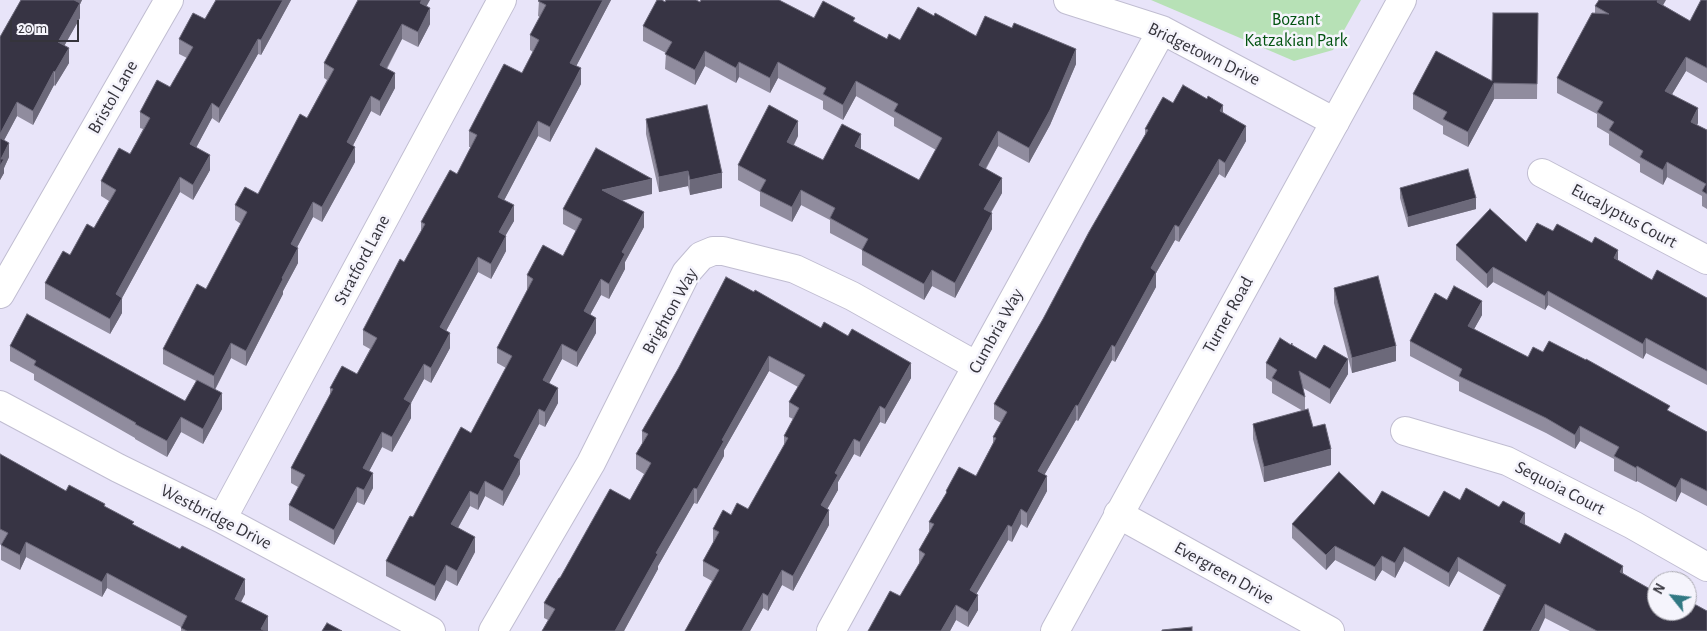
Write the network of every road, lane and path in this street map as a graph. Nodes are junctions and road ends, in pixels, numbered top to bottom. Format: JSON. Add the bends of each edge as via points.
{"nodes":[{"id":1,"x":169,"y":0,"type":"edge"},
{"id":2,"x":502,"y":0,"type":"edge"},
{"id":3,"x":1068,"y":0,"type":"edge"},
{"id":4,"x":1402,"y":0,"type":"edge"},
{"id":5,"x":1162,"y":30,"type":"junction"},
{"id":6,"x":1335,"y":122,"type":"junction"},
{"id":7,"x":1542,"y":173,"type":"dead end"},
{"id":8,"x":1707,"y":260,"type":"edge"},
{"id":9,"x":0,"y":294,"type":"edge"},
{"id":10,"x":977,"y":366,"type":"junction"},
{"id":11,"x":0,"y":405,"type":"edge"},
{"id":12,"x":1405,"y":431,"type":"dead end"},
{"id":13,"x":1118,"y":514,"type":"junction"},
{"id":14,"x":222,"y":519,"type":"junction"},
{"id":15,"x":1707,"y":567,"type":"edge"},
{"id":16,"x":431,"y":631,"type":"edge"},
{"id":17,"x":493,"y":631,"type":"edge"},
{"id":18,"x":831,"y":631,"type":"edge"},
{"id":19,"x":1054,"y":631,"type":"edge"},
{"id":20,"x":1330,"y":631,"type":"edge"}],
"edges":[{"from":1,"to":9,"type":"street","name":"Bristol Lane"},
{"from":2,"to":14,"type":"street","name":"Stratford Lane"},
{"from":3,"to":5,"type":"street","name":"Bridgetown Drive"},
{"from":4,"to":6,"type":"street","name":"Turner Road"},
{"from":5,"to":6,"type":"street","name":"Bridgetown Drive"},
{"from":5,"to":10,"type":"street","name":"Cumbria Way"},
{"from":6,"to":13,"type":"street","name":"Turner Road"},
{"from":7,"to":8,"type":"street","name":"Eucalyptus Court"},
{"from":10,"to":17,"type":"street","name":"Brighton Way","via":[[852,296],[795,269],[723,251],[701,256],[686,273],[591,463]]},
{"from":10,"to":18,"type":"street","name":"Cumbria Way"},
{"from":11,"to":14,"type":"street","name":"Westbridge Drive"},
{"from":12,"to":15,"type":"street","name":"Sequoia Court","via":[[1507,461]]},
{"from":13,"to":19,"type":"street","name":"Turner Road"},
{"from":13,"to":20,"type":"street","name":"Evergreen Drive"},
{"from":14,"to":16,"type":"street","name":"Westbridge Drive"}]}
